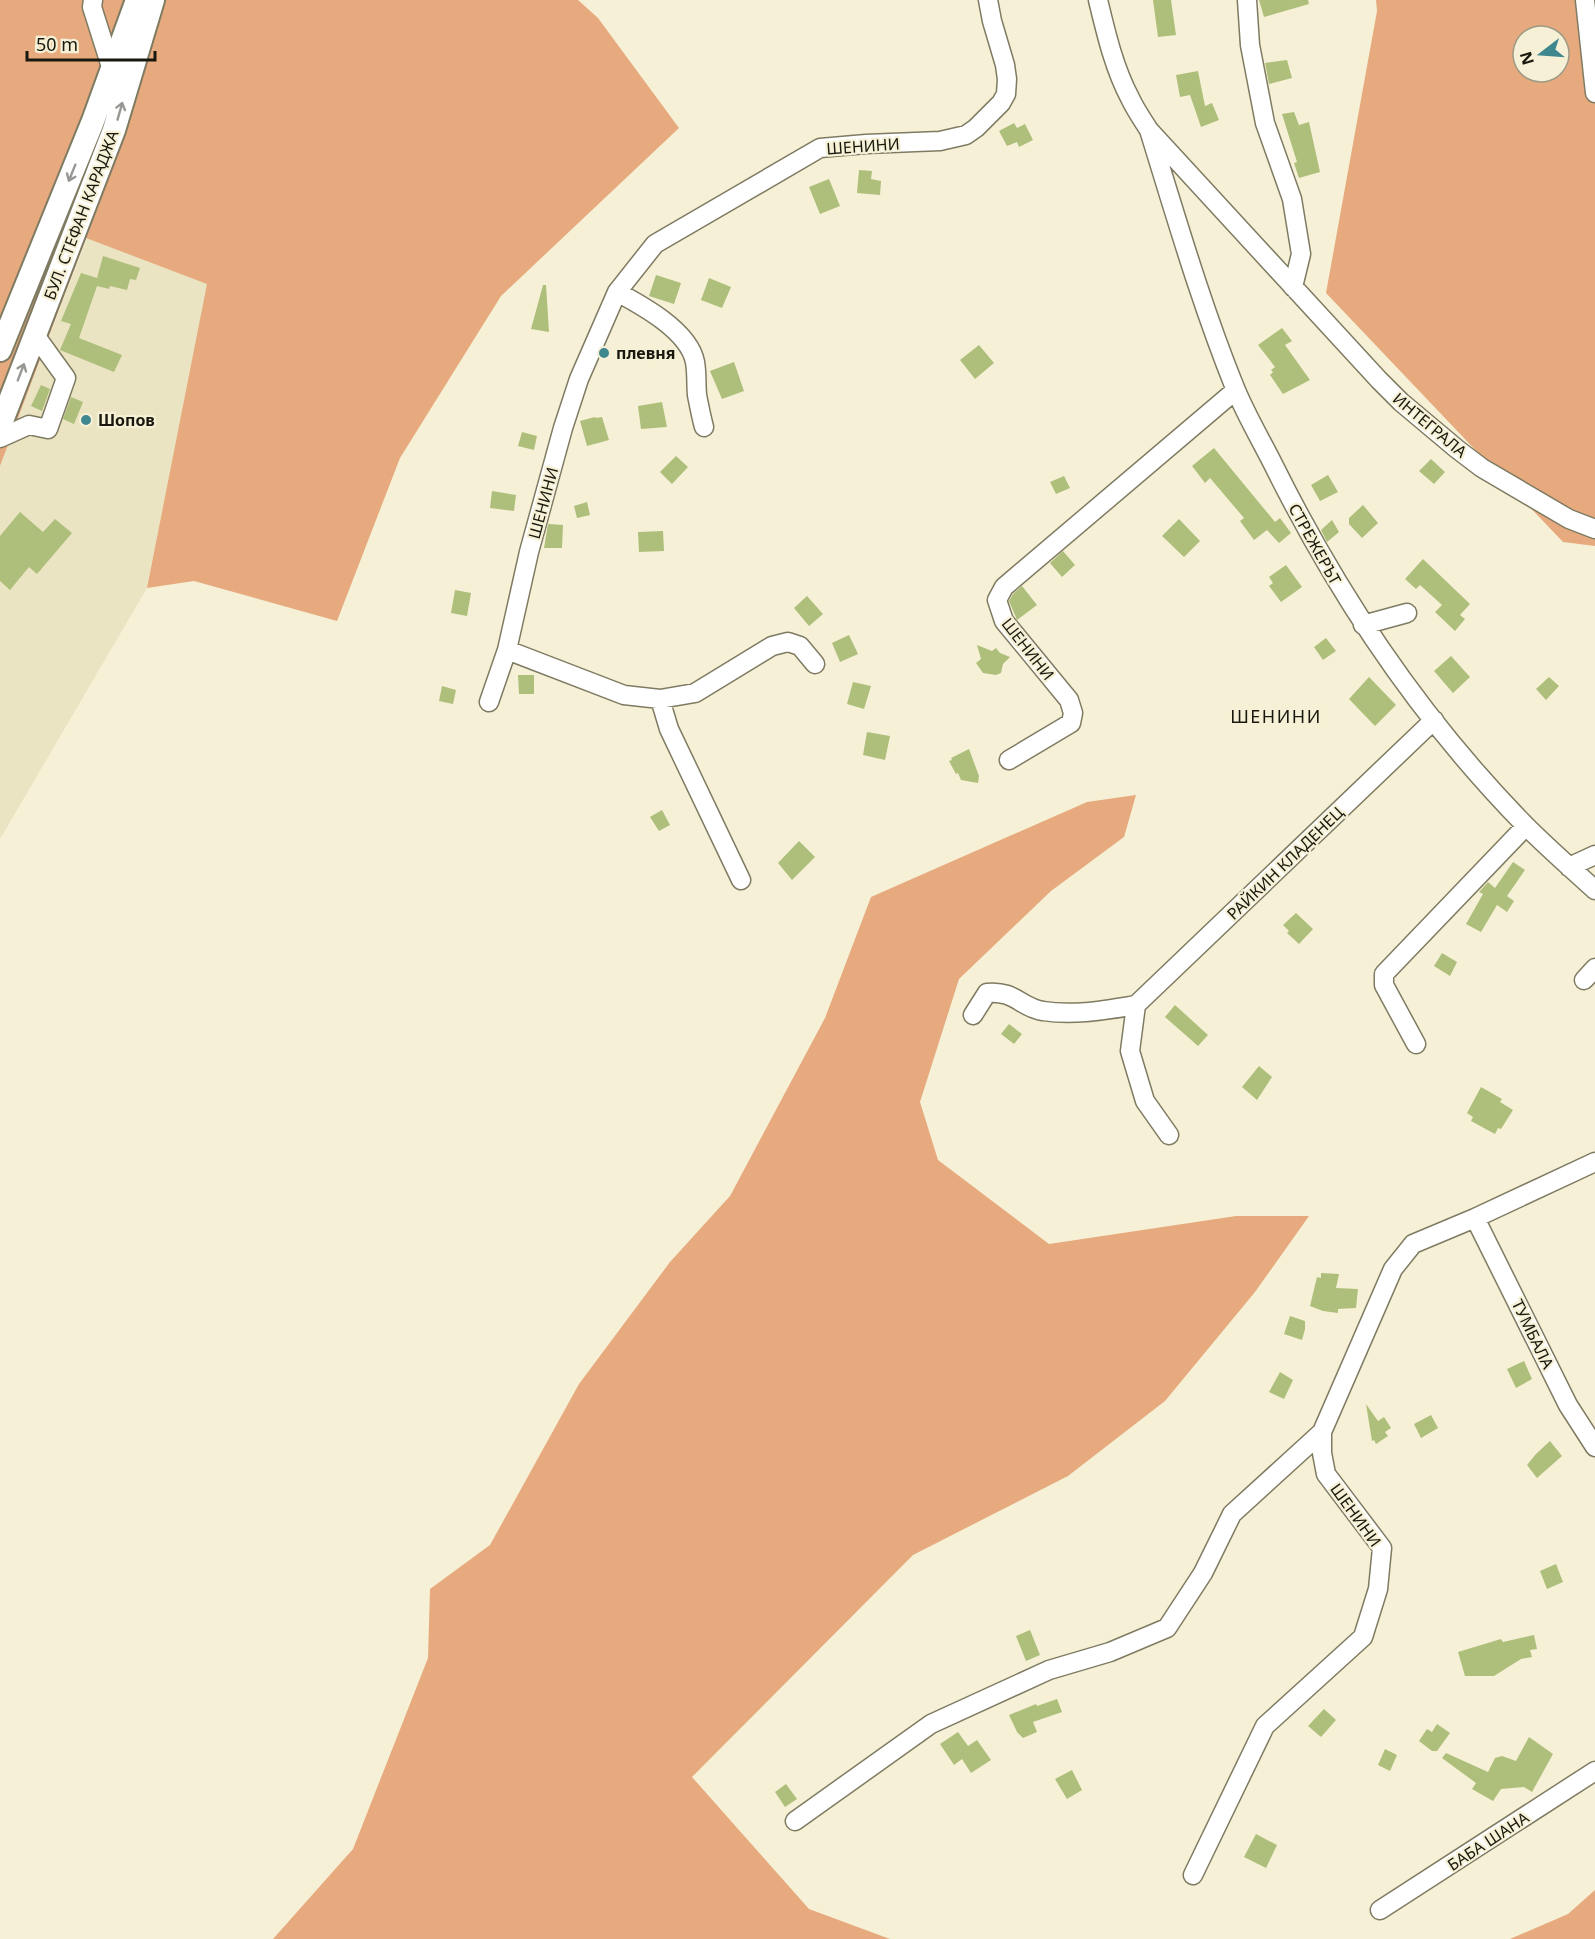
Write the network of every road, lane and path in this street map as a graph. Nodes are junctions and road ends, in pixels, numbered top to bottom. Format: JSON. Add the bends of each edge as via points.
{"nodes":[{"id":1,"x":93,"y":0,"type":"edge"},
{"id":2,"x":137,"y":0,"type":"edge"},
{"id":3,"x":153,"y":0,"type":"edge"},
{"id":4,"x":988,"y":0,"type":"edge"},
{"id":5,"x":1098,"y":0,"type":"edge"},
{"id":6,"x":1247,"y":0,"type":"edge"},
{"id":7,"x":1585,"y":0,"type":"edge"},
{"id":8,"x":112,"y":70,"type":"junction"},
{"id":9,"x":1595,"y":93,"type":"edge"},
{"id":10,"x":1149,"y":130,"type":"junction"},
{"id":11,"x":1293,"y":287,"type":"junction"},
{"id":12,"x":617,"y":292,"type":"junction"},
{"id":13,"x":35,"y":335,"type":"junction"},
{"id":14,"x":0,"y":350,"type":"edge"},
{"id":15,"x":1236,"y":390,"type":"junction"},
{"id":16,"x":0,"y":426,"type":"edge"},
{"id":17,"x":704,"y":427,"type":"dead end"},
{"id":18,"x":0,"y":438,"type":"edge"},
{"id":19,"x":1595,"y":529,"type":"edge"},
{"id":20,"x":1407,"y":613,"type":"dead end"},
{"id":21,"x":1364,"y":625,"type":"junction"},
{"id":22,"x":507,"y":650,"type":"junction"},
{"id":23,"x":815,"y":664,"type":"dead end"},
{"id":24,"x":660,"y":699,"type":"junction"},
{"id":25,"x":489,"y":702,"type":"dead end"},
{"id":26,"x":1434,"y":720,"type":"junction"},
{"id":27,"x":1010,"y":760,"type":"dead end"},
{"id":28,"x":1526,"y":826,"type":"junction"},
{"id":29,"x":1595,"y":855,"type":"edge"},
{"id":30,"x":1569,"y":867,"type":"junction"},
{"id":31,"x":741,"y":880,"type":"dead end"},
{"id":32,"x":1595,"y":890,"type":"edge"},
{"id":33,"x":1136,"y":1005,"type":"junction"},
{"id":34,"x":974,"y":1015,"type":"dead end"},
{"id":35,"x":1416,"y":1044,"type":"dead end"},
{"id":36,"x":1169,"y":1135,"type":"dead end"},
{"id":37,"x":1595,"y":1162,"type":"edge"},
{"id":38,"x":1475,"y":1218,"type":"junction"},
{"id":39,"x":1322,"y":1432,"type":"junction"},
{"id":40,"x":1595,"y":1447,"type":"edge"},
{"id":41,"x":1595,"y":1772,"type":"edge"},
{"id":42,"x":795,"y":1821,"type":"dead end"},
{"id":43,"x":1193,"y":1875,"type":"dead end"},
{"id":44,"x":1380,"y":1910,"type":"dead end"}],
"edges":[{"from":1,"to":8,"type":"street"},
{"from":2,"to":8,"type":"main road","name":"БУЛ. СТЕФАН КАРАДЖА"},
{"from":13,"to":3,"type":"main road","name":"БУЛ. СТЕФАН КАРАДЖА","one_way":true,"via":[[114,130]]},
{"from":4,"to":12,"type":"street","name":"ШЕНИНИ","via":[[1005,65],[1006,94],[976,128],[966,135],[940,141],[820,148],[655,244]]},
{"from":5,"to":10,"type":"street","via":[[1120,75]]},
{"from":6,"to":11,"type":"street","via":[[1250,45],[1266,123],[1292,199],[1300,254]]},
{"from":7,"to":9,"type":"street"},
{"from":8,"to":14,"type":"main road","name":"БУЛ. СТЕФАН КАРАДЖА","one_way":true},
{"from":10,"to":11,"type":"street"},
{"from":10,"to":15,"type":"street","name":"СТРЕЖЕРЪТ","via":[[1198,289]]},
{"from":11,"to":19,"type":"street","name":"ИНТЕГРАЛА","via":[[1379,380],[1457,449],[1539,502]]},
{"from":12,"to":17,"type":"street","via":[[671,326],[687,344],[695,360]]},
{"from":12,"to":22,"type":"street","name":"ШЕНИНИ","via":[[579,379],[563,428]]},
{"from":16,"to":13,"type":"main road","name":"БУЛ. СТЕФАН КАРАДЖА","one_way":true},
{"from":13,"to":18,"type":"street","via":[[66,378],[48,429],[29,425]]},
{"from":15,"to":21,"type":"street","name":"СТРЕЖЕРЪТ","via":[[1303,525]]},
{"from":15,"to":27,"type":"street","name":"ШЕНИНИ","via":[[1004,587],[997,600],[1004,621],[1069,700],[1073,713],[1071,723]]},
{"from":20,"to":21,"type":"street"},
{"from":21,"to":26,"type":"street","name":"СТРЕЖЕРЪТ"},
{"from":22,"to":24,"type":"street","via":[[624,695]]},
{"from":22,"to":25,"type":"street","name":"ШЕНИНИ"},
{"from":23,"to":24,"type":"street","via":[[800,646],[788,642],[772,646],[695,693]]},
{"from":24,"to":31,"type":"street","via":[[669,729]]},
{"from":26,"to":28,"type":"street","name":"СТРЕЖЕРЪТ"},
{"from":26,"to":33,"type":"street","name":"РАЙКИН КЛАДЕНЕЦ"},
{"from":28,"to":30,"type":"street","name":"СТРЕЖЕРЪТ"},
{"from":28,"to":35,"type":"street","via":[[1384,974],[1384,985]]},
{"from":29,"to":30,"type":"street"},
{"from":30,"to":32,"type":"street","name":"СТРЕЖЕРЪТ"},
{"from":33,"to":34,"type":"street","via":[[1085,1013],[1041,1011],[996,992],[987,993]]},
{"from":33,"to":36,"type":"street","via":[[1130,1051],[1145,1101]]},
{"from":37,"to":38,"type":"street","name":"ШЕНИНИ"},
{"from":38,"to":39,"type":"street","name":"ШЕНИНИ","via":[[1413,1244],[1403,1254]]},
{"from":38,"to":40,"type":"street","name":"ТУМБАЛА","via":[[1568,1406]]},
{"from":39,"to":42,"type":"street","via":[[1232,1514],[1203,1573],[1167,1628],[1110,1652],[1048,1670],[930,1724]]},
{"from":39,"to":43,"type":"street","name":"ШЕНИНИ","via":[[1326,1474],[1382,1548],[1378,1589],[1363,1637],[1265,1726]]},
{"from":41,"to":44,"type":"street","name":"БАБА ШАНА"}]}
